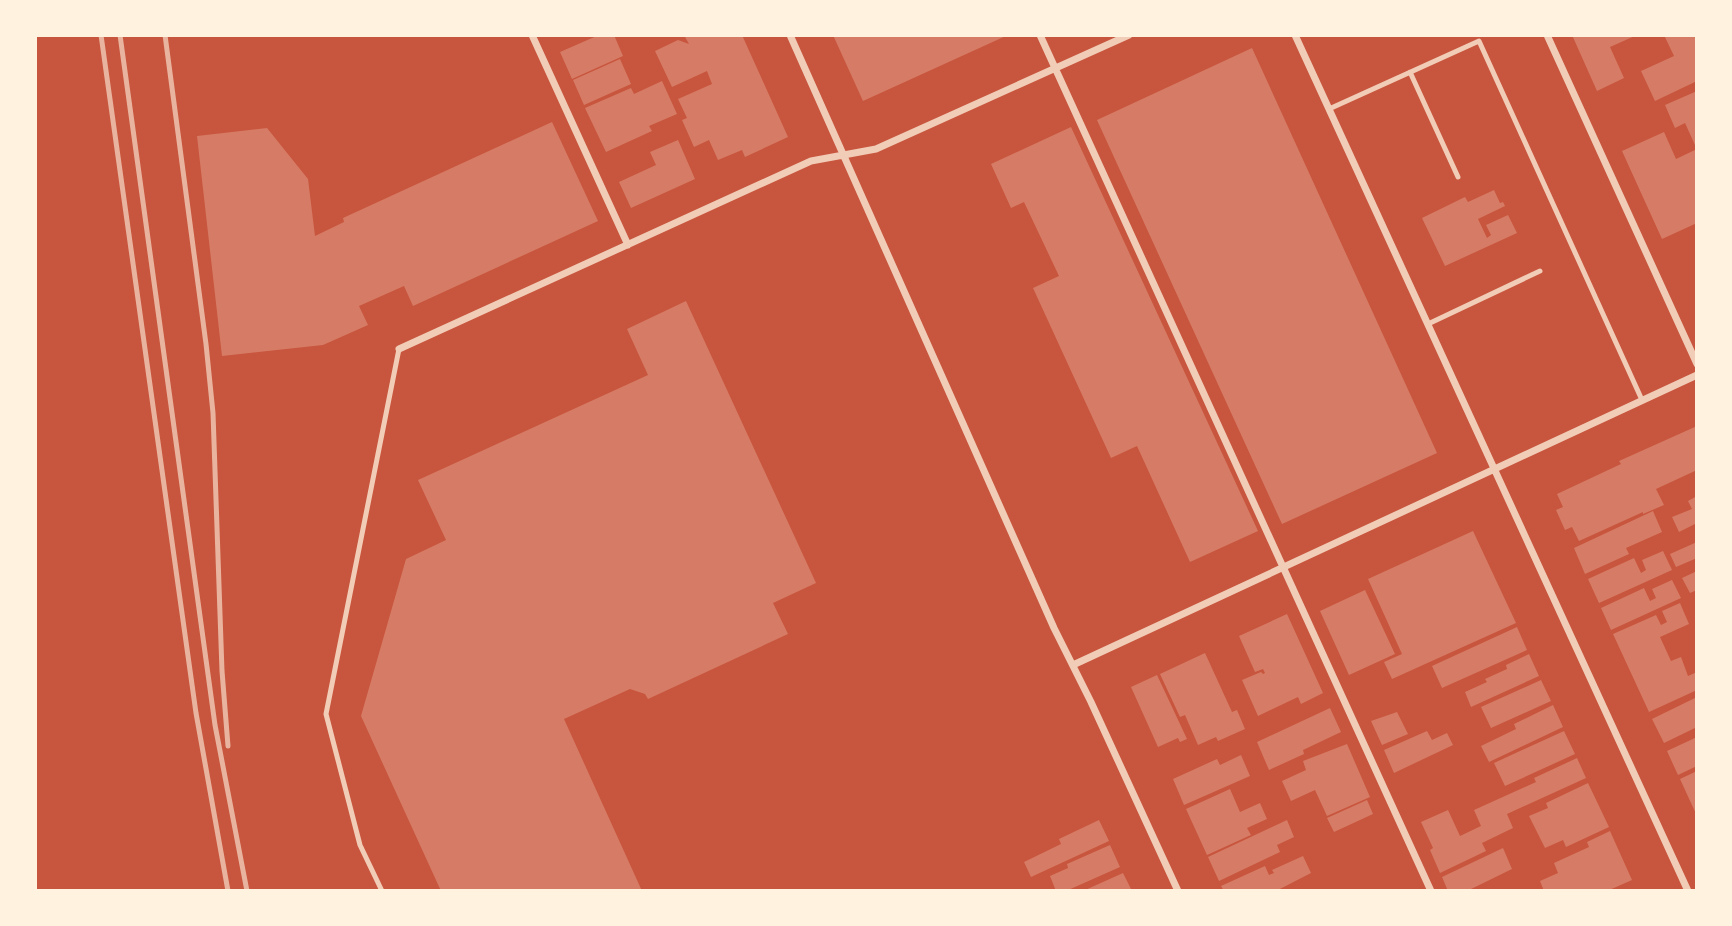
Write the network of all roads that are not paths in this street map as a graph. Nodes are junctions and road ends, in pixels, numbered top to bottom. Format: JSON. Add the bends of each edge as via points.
{"nodes":[{"id":1,"x":532,"y":35,"type":"edge"},
{"id":2,"x":790,"y":35,"type":"edge"},
{"id":3,"x":1040,"y":35,"type":"edge"},
{"id":4,"x":1129,"y":35,"type":"edge"},
{"id":5,"x":1295,"y":35,"type":"edge"},
{"id":6,"x":1547,"y":35,"type":"edge"},
{"id":7,"x":1055,"y":68,"type":"junction"},
{"id":8,"x":1410,"y":72,"type":"junction"},
{"id":9,"x":1329,"y":108,"type":"junction"},
{"id":10,"x":844,"y":155,"type":"junction"},
{"id":11,"x":1458,"y":177,"type":"dead end"},
{"id":12,"x":628,"y":245,"type":"junction"},
{"id":13,"x":1540,"y":271,"type":"dead end"},
{"id":14,"x":1428,"y":324,"type":"junction"},
{"id":15,"x":399,"y":349,"type":"joint"},
{"id":16,"x":1697,"y":364,"type":"edge"},
{"id":17,"x":1697,"y":375,"type":"edge"},
{"id":18,"x":1642,"y":400,"type":"junction"},
{"id":19,"x":1494,"y":468,"type":"junction"},
{"id":20,"x":1283,"y":567,"type":"junction"},
{"id":21,"x":1073,"y":665,"type":"junction"},
{"id":22,"x":382,"y":891,"type":"edge"},
{"id":23,"x":1178,"y":891,"type":"edge"},
{"id":24,"x":1431,"y":891,"type":"edge"},
{"id":25,"x":1688,"y":891,"type":"edge"}],
"edges":[{"from":1,"to":12,"type":"street"},
{"from":2,"to":10,"type":"street"},
{"from":3,"to":7,"type":"street"},
{"from":4,"to":7,"type":"street"},
{"from":5,"to":9,"type":"street"},
{"from":6,"to":16,"type":"street"},
{"from":7,"to":10,"type":"street","via":[[876,149]]},
{"from":7,"to":20,"type":"street"},
{"from":8,"to":9,"type":"lane"},
{"from":8,"to":11,"type":"lane"},
{"from":8,"to":18,"type":"lane","via":[[1479,41]]},
{"from":9,"to":14,"type":"street"},
{"from":10,"to":12,"type":"street","via":[[811,161]]},
{"from":10,"to":21,"type":"street"},
{"from":12,"to":15,"type":"street"},
{"from":13,"to":14,"type":"lane"},
{"from":14,"to":19,"type":"street"},
{"from":15,"to":22,"type":"lane","via":[[327,714],[360,845]]},
{"from":17,"to":18,"type":"street"},
{"from":18,"to":19,"type":"street"},
{"from":19,"to":20,"type":"street"},
{"from":19,"to":25,"type":"street"},
{"from":20,"to":21,"type":"street"},
{"from":20,"to":24,"type":"street"},
{"from":21,"to":23,"type":"street"}]}
